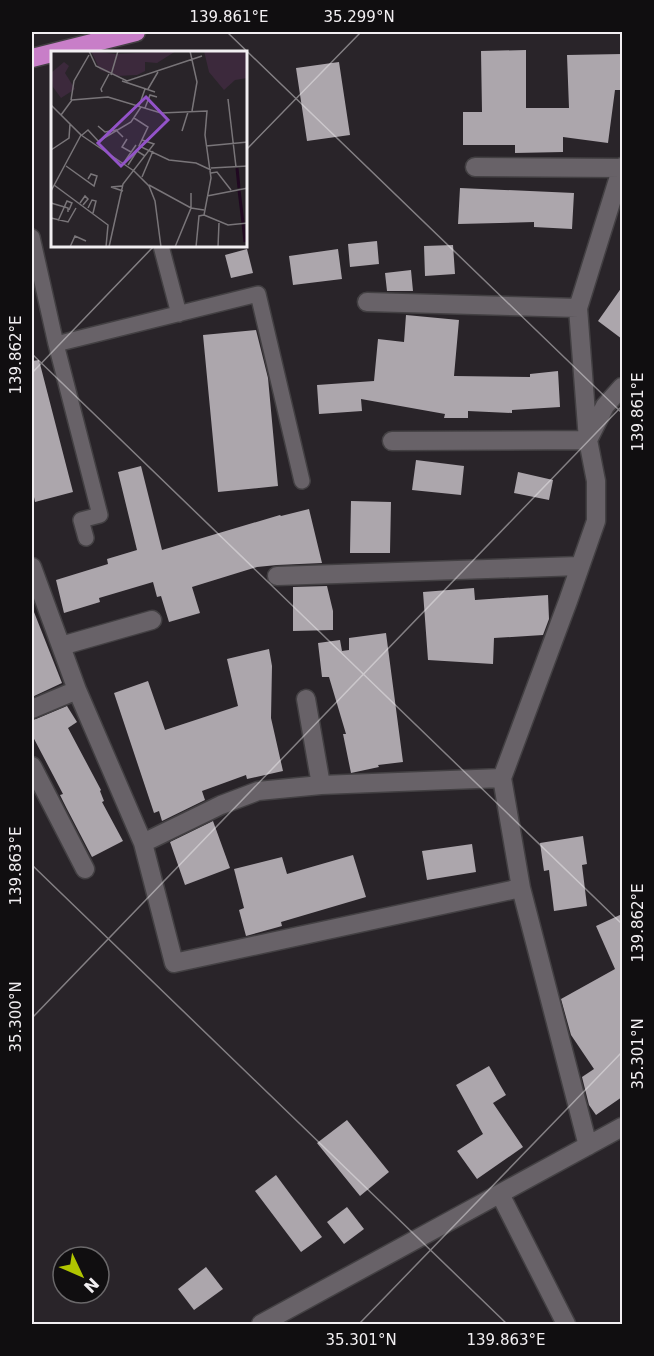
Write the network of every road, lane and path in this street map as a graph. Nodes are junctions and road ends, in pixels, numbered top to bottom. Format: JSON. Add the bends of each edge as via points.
{"nodes":[{"id":1,"x":136,"y":32,"type":"edge"},
{"id":2,"x":109,"y":46,"type":"edge"},
{"id":3,"x":77,"y":51,"type":"edge"},
{"id":4,"x":51,"y":55,"type":"edge"},
{"id":5,"x":32,"y":58,"type":"edge"},
{"id":6,"x":475,"y":167,"type":"dead end"},
{"id":7,"x":622,"y":167,"type":"edge"},
{"id":8,"x":32,"y":237,"type":"edge"},
{"id":9,"x":162,"y":248,"type":"edge"},
{"id":10,"x":367,"y":302,"type":"dead end"},
{"id":11,"x":578,"y":308,"type":"junction"},
{"id":12,"x":179,"y":314,"type":"junction"},
{"id":13,"x":57,"y":344,"type":"junction"},
{"id":14,"x":622,"y":387,"type":"edge"},
{"id":15,"x":588,"y":440,"type":"junction"},
{"id":16,"x":392,"y":441,"type":"dead end"},
{"id":17,"x":302,"y":481,"type":"dead end"},
{"id":18,"x":86,"y":538,"type":"dead end"},
{"id":19,"x":580,"y":566,"type":"junction"},
{"id":20,"x":32,"y":567,"type":"edge"},
{"id":21,"x":277,"y":576,"type":"dead end"},
{"id":22,"x":152,"y":620,"type":"dead end"},
{"id":23,"x":61,"y":646,"type":"junction"},
{"id":24,"x":77,"y":690,"type":"junction"},
{"id":25,"x":306,"y":699,"type":"dead end"},
{"id":26,"x":32,"y":709,"type":"edge"},
{"id":27,"x":32,"y":766,"type":"edge"},
{"id":28,"x":502,"y":778,"type":"junction"},
{"id":29,"x":321,"y":785,"type":"junction"},
{"id":30,"x":143,"y":843,"type":"junction"},
{"id":31,"x":85,"y":869,"type":"dead end"},
{"id":32,"x":520,"y":888,"type":"junction"},
{"id":33,"x":622,"y":1128,"type":"edge"},
{"id":34,"x":588,"y":1146,"type":"junction"},
{"id":35,"x":500,"y":1194,"type":"junction"},
{"id":36,"x":261,"y":1324,"type":"edge"},
{"id":37,"x":566,"y":1324,"type":"edge"}],
"edges":[{"from":1,"to":2,"type":"highway"},
{"from":2,"to":3,"type":"highway"},
{"from":4,"to":5,"type":"highway"},
{"from":6,"to":7,"type":"street"},
{"from":7,"to":11,"type":"street"},
{"from":8,"to":13,"type":"lane"},
{"from":9,"to":12,"type":"lane"},
{"from":10,"to":11,"type":"street"},
{"from":11,"to":15,"type":"street"},
{"from":12,"to":13,"type":"lane"},
{"from":12,"to":17,"type":"lane","via":[[258,294]]},
{"from":13,"to":18,"type":"lane","via":[[100,514],[81,520]]},
{"from":14,"to":15,"type":"street","via":[[605,406]]},
{"from":15,"to":16,"type":"street"},
{"from":15,"to":19,"type":"street","via":[[596,481],[596,521]]},
{"from":19,"to":21,"type":"street"},
{"from":19,"to":28,"type":"street"},
{"from":20,"to":23,"type":"street"},
{"from":22,"to":23,"type":"street"},
{"from":23,"to":24,"type":"street"},
{"from":24,"to":26,"type":"street"},
{"from":24,"to":30,"type":"street"},
{"from":25,"to":29,"type":"street"},
{"from":27,"to":31,"type":"street"},
{"from":28,"to":29,"type":"street"},
{"from":28,"to":32,"type":"street"},
{"from":29,"to":30,"type":"street","via":[[258,791]]},
{"from":30,"to":32,"type":"street","via":[[174,963]]},
{"from":32,"to":34,"type":"street"},
{"from":33,"to":34,"type":"street"},
{"from":34,"to":35,"type":"street"},
{"from":35,"to":36,"type":"street"},
{"from":35,"to":37,"type":"street"}]}
